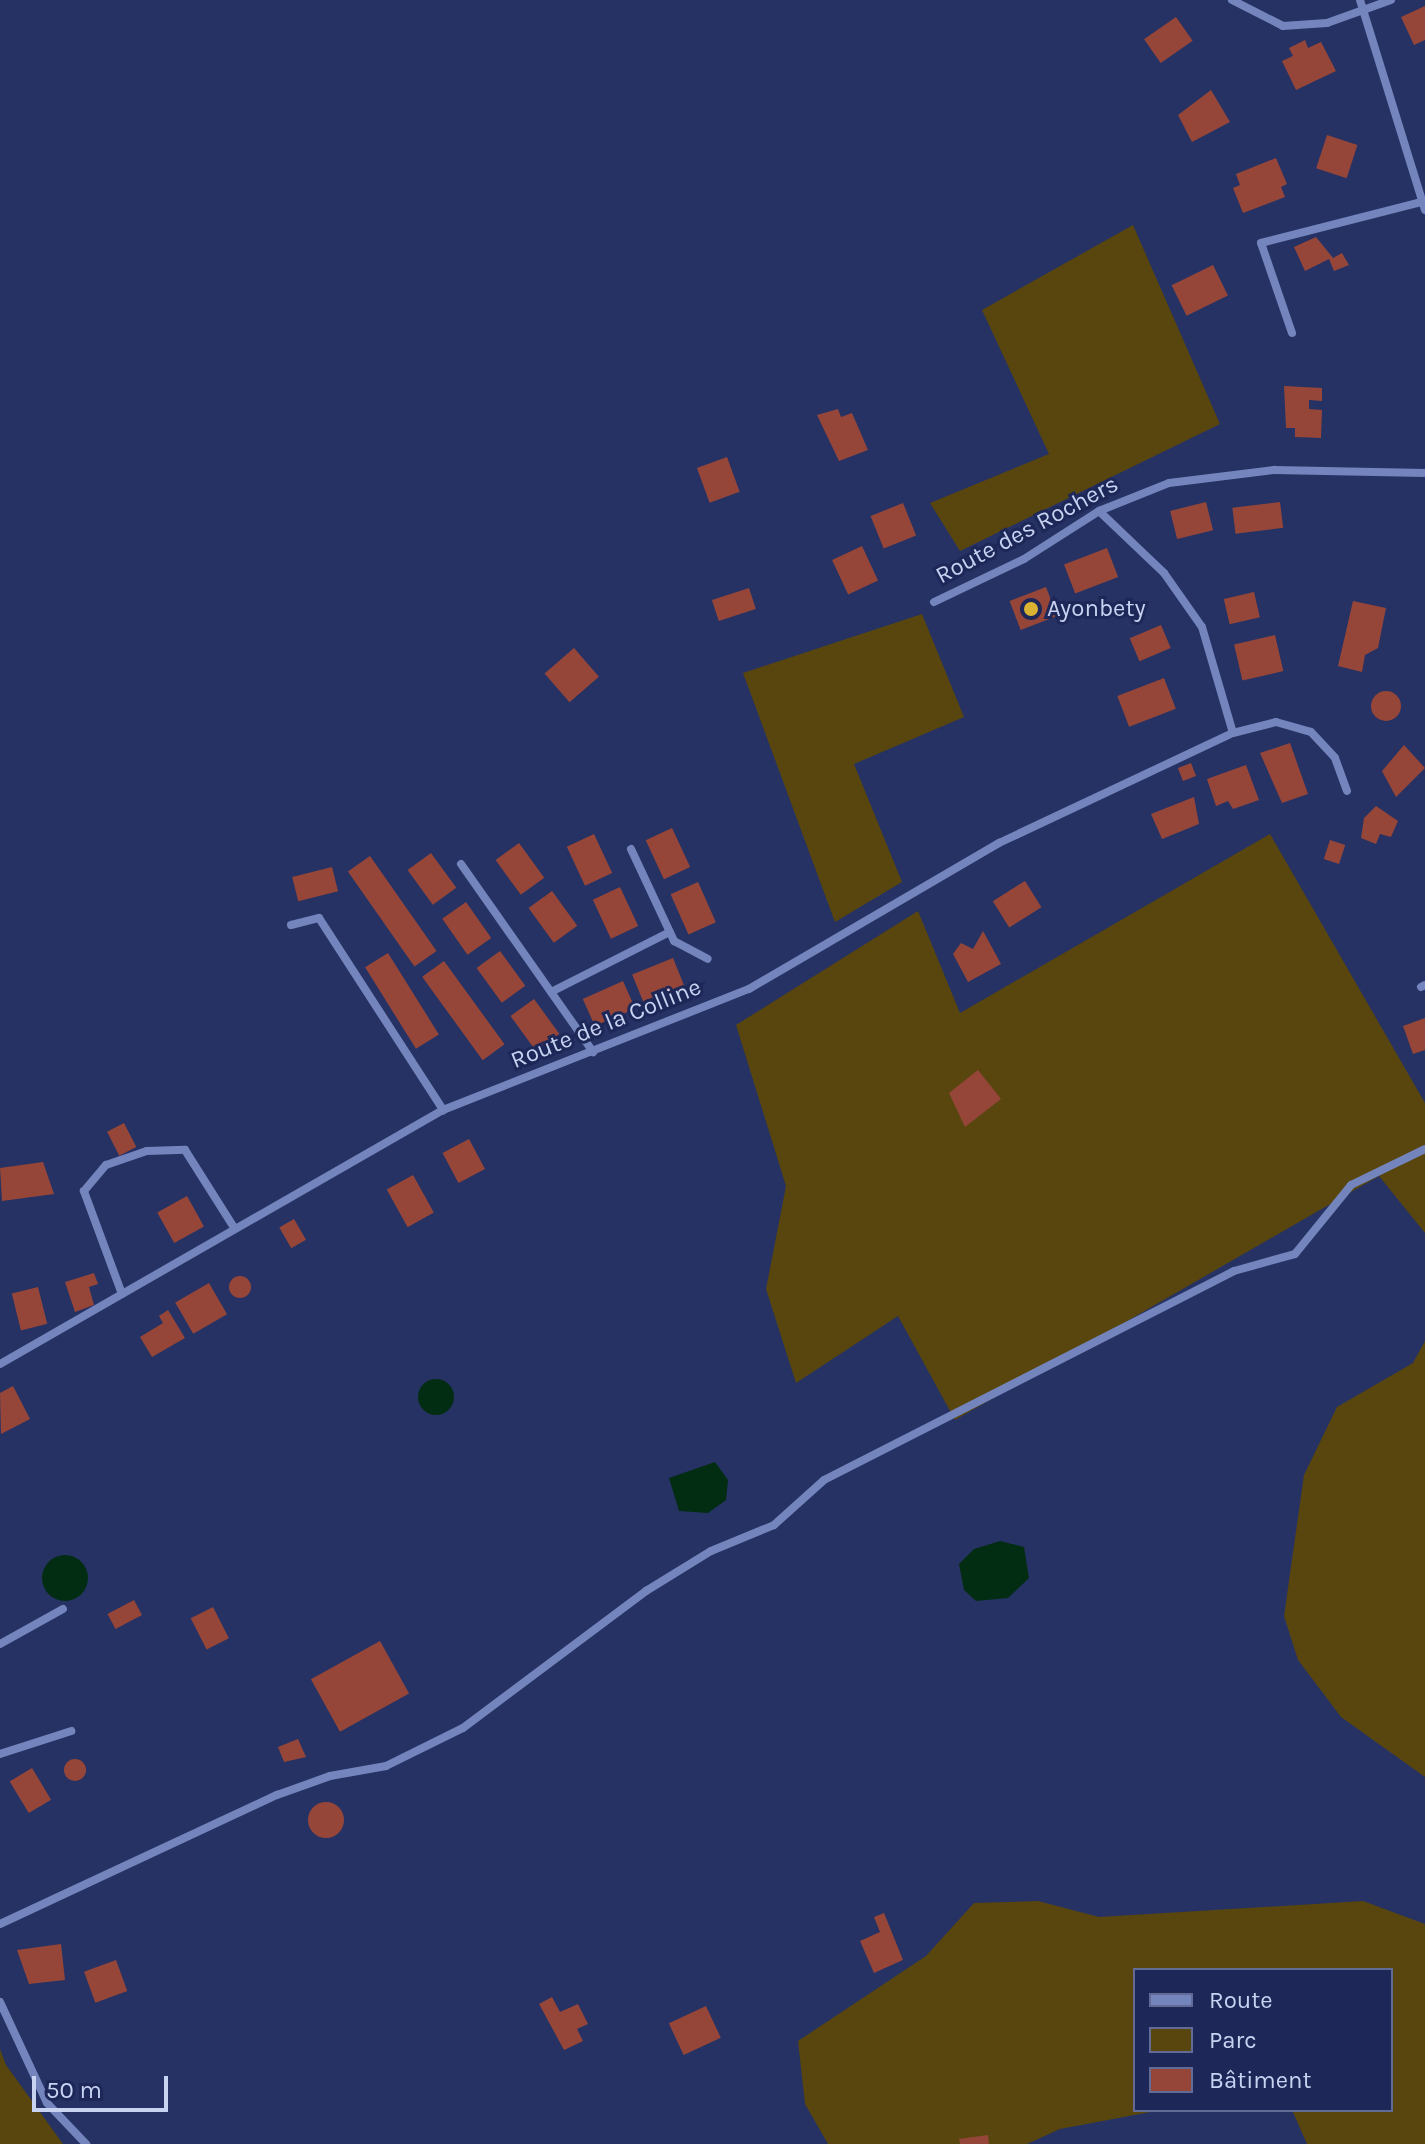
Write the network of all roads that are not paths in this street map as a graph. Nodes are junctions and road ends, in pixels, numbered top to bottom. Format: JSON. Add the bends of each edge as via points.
{"nodes":[{"id":1,"x":1232,"y":0,"type":"edge"},
{"id":2,"x":1360,"y":0,"type":"edge"},
{"id":3,"x":1391,"y":0,"type":"edge"},
{"id":4,"x":1364,"y":11,"type":"junction"},
{"id":5,"x":1424,"y":206,"type":"edge"},
{"id":6,"x":1292,"y":333,"type":"dead end"},
{"id":7,"x":1425,"y":473,"type":"edge"},
{"id":8,"x":1099,"y":511,"type":"junction"},
{"id":9,"x":934,"y":602,"type":"dead end"},
{"id":10,"x":1233,"y":733,"type":"junction"},
{"id":11,"x":1347,"y":791,"type":"dead end"},
{"id":12,"x":631,"y":849,"type":"dead end"},
{"id":13,"x":461,"y":864,"type":"dead end"},
{"id":14,"x":291,"y":925,"type":"dead end"},
{"id":15,"x":670,"y":932,"type":"junction"},
{"id":16,"x":708,"y":959,"type":"dead end"},
{"id":17,"x":551,"y":992,"type":"junction"},
{"id":18,"x":593,"y":1052,"type":"junction"},
{"id":19,"x":443,"y":1110,"type":"junction"},
{"id":20,"x":1425,"y":1149,"type":"edge"},
{"id":21,"x":235,"y":1229,"type":"junction"},
{"id":22,"x":122,"y":1294,"type":"junction"},
{"id":23,"x":0,"y":1364,"type":"edge"},
{"id":24,"x":63,"y":1609,"type":"dead end"},
{"id":25,"x":0,"y":1644,"type":"edge"},
{"id":26,"x":71,"y":1731,"type":"dead end"},
{"id":27,"x":0,"y":1754,"type":"edge"},
{"id":28,"x":0,"y":1924,"type":"edge"},
{"id":29,"x":0,"y":2002,"type":"edge"},
{"id":30,"x":86,"y":2144,"type":"edge"}],
"edges":[{"from":1,"to":4,"type":"street","via":[[1283,26],[1327,23]]},
{"from":2,"to":4,"type":"street"},
{"from":3,"to":4,"type":"street"},
{"from":4,"to":5,"type":"street"},
{"from":5,"to":6,"type":"street","via":[[1261,243]]},
{"from":7,"to":8,"type":"street","name":"Route des Rochers","via":[[1274,470],[1169,483]]},
{"from":8,"to":9,"type":"street","name":"Route des Rochers","via":[[1024,559]]},
{"from":8,"to":10,"type":"street","via":[[1164,573],[1202,627]]},
{"from":10,"to":11,"type":"street","name":"Route de la Colline","via":[[1276,722],[1311,732],[1335,758]]},
{"from":10,"to":18,"type":"street","name":"Route de la Colline","via":[[999,843],[749,989]]},
{"from":12,"to":15,"type":"street"},
{"from":13,"to":17,"type":"street"},
{"from":14,"to":19,"type":"street","via":[[319,918]]},
{"from":15,"to":16,"type":"street","via":[[674,941]]},
{"from":15,"to":17,"type":"street"},
{"from":17,"to":18,"type":"street"},
{"from":18,"to":19,"type":"street","name":"Route de la Colline"},
{"from":19,"to":21,"type":"street","name":"Route de la Colline"},
{"from":20,"to":28,"type":"street","via":[[1351,1185],[1295,1254],[1234,1271],[824,1480],[774,1525],[711,1551],[646,1591],[463,1728],[386,1766],[330,1776],[277,1795]]},
{"from":21,"to":22,"type":"street","name":"Route de la Colline"},
{"from":21,"to":22,"type":"street","via":[[185,1150],[147,1151],[106,1165],[84,1191]]},
{"from":22,"to":23,"type":"street","name":"Route de la Colline"},
{"from":24,"to":25,"type":"street"},
{"from":26,"to":27,"type":"street"},
{"from":29,"to":30,"type":"street","via":[[47,2103]]}]}
